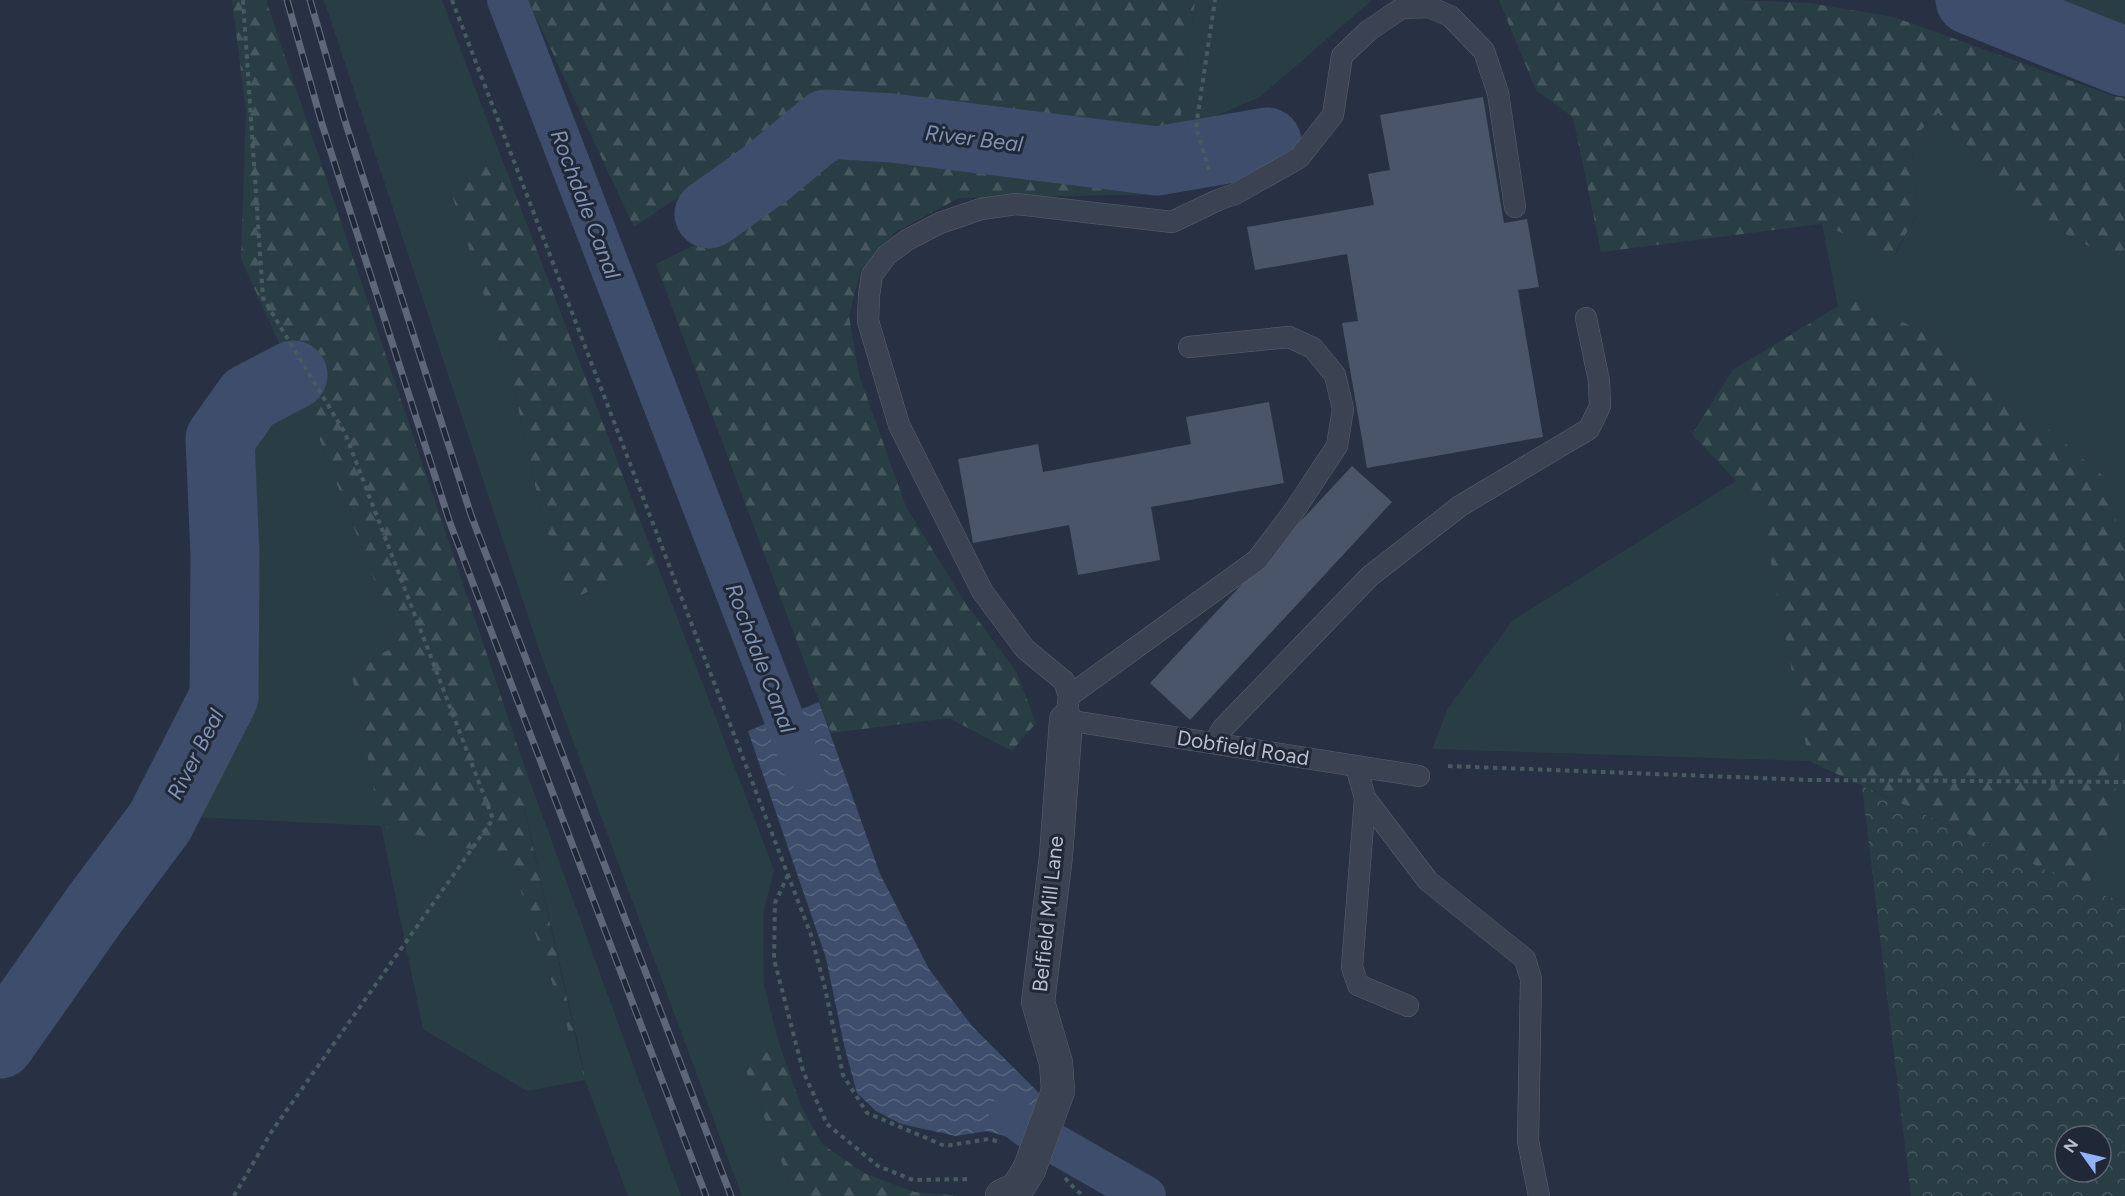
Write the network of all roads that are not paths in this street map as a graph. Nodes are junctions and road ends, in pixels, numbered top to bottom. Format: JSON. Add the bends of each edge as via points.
{"nodes":[{"id":1,"x":1515,"y":207,"type":"dead end"},
{"id":2,"x":1587,"y":318,"type":"dead end"},
{"id":3,"x":1189,"y":347,"type":"dead end"},
{"id":4,"x":1068,"y":708,"type":"junction"},
{"id":5,"x":1214,"y":743,"type":"junction"},
{"id":6,"x":1356,"y":766,"type":"junction"},
{"id":7,"x":1419,"y":776,"type":"road end"},
{"id":8,"x":1365,"y":798,"type":"junction"},
{"id":9,"x":1408,"y":1006,"type":"dead end"},
{"id":10,"x":1015,"y":1189,"type":"edge"},
{"id":11,"x":1539,"y":1196,"type":"edge"}],
"edges":[{"from":1,"to":4,"type":"lane","via":[[1498,93],[1484,51],[1450,16],[1429,7],[1402,8],[1368,31],[1342,56],[1333,115],[1299,158],[1235,194],[1172,222],[1016,204],[981,209],[940,223],[887,255],[872,275],[868,321],[899,424],[982,591],[1025,649],[1064,681]]},
{"from":2,"to":5,"type":"lane","via":[[1600,406],[1589,429],[1460,506],[1370,576],[1223,728]]},
{"from":3,"to":4,"type":"lane","via":[[1289,337],[1312,348],[1335,375],[1343,409],[1337,446],[1257,560]]},
{"from":4,"to":5,"type":"lane","name":"Dobfield Road"},
{"from":4,"to":10,"type":"street","name":"Belfield Mill Lane","bridge":true,"via":[[1056,856],[1038,1002],[1056,1063],[1058,1091]]},
{"from":5,"to":6,"type":"lane","name":"Dobfield Road"},
{"from":6,"to":7,"type":"lane","name":"Dobfield Road"},
{"from":6,"to":8,"type":"lane"},
{"from":8,"to":9,"type":"lane","via":[[1352,967],[1358,985]]},
{"from":8,"to":11,"type":"lane","via":[[1428,881],[1525,959],[1531,979],[1528,1141]]}]}
